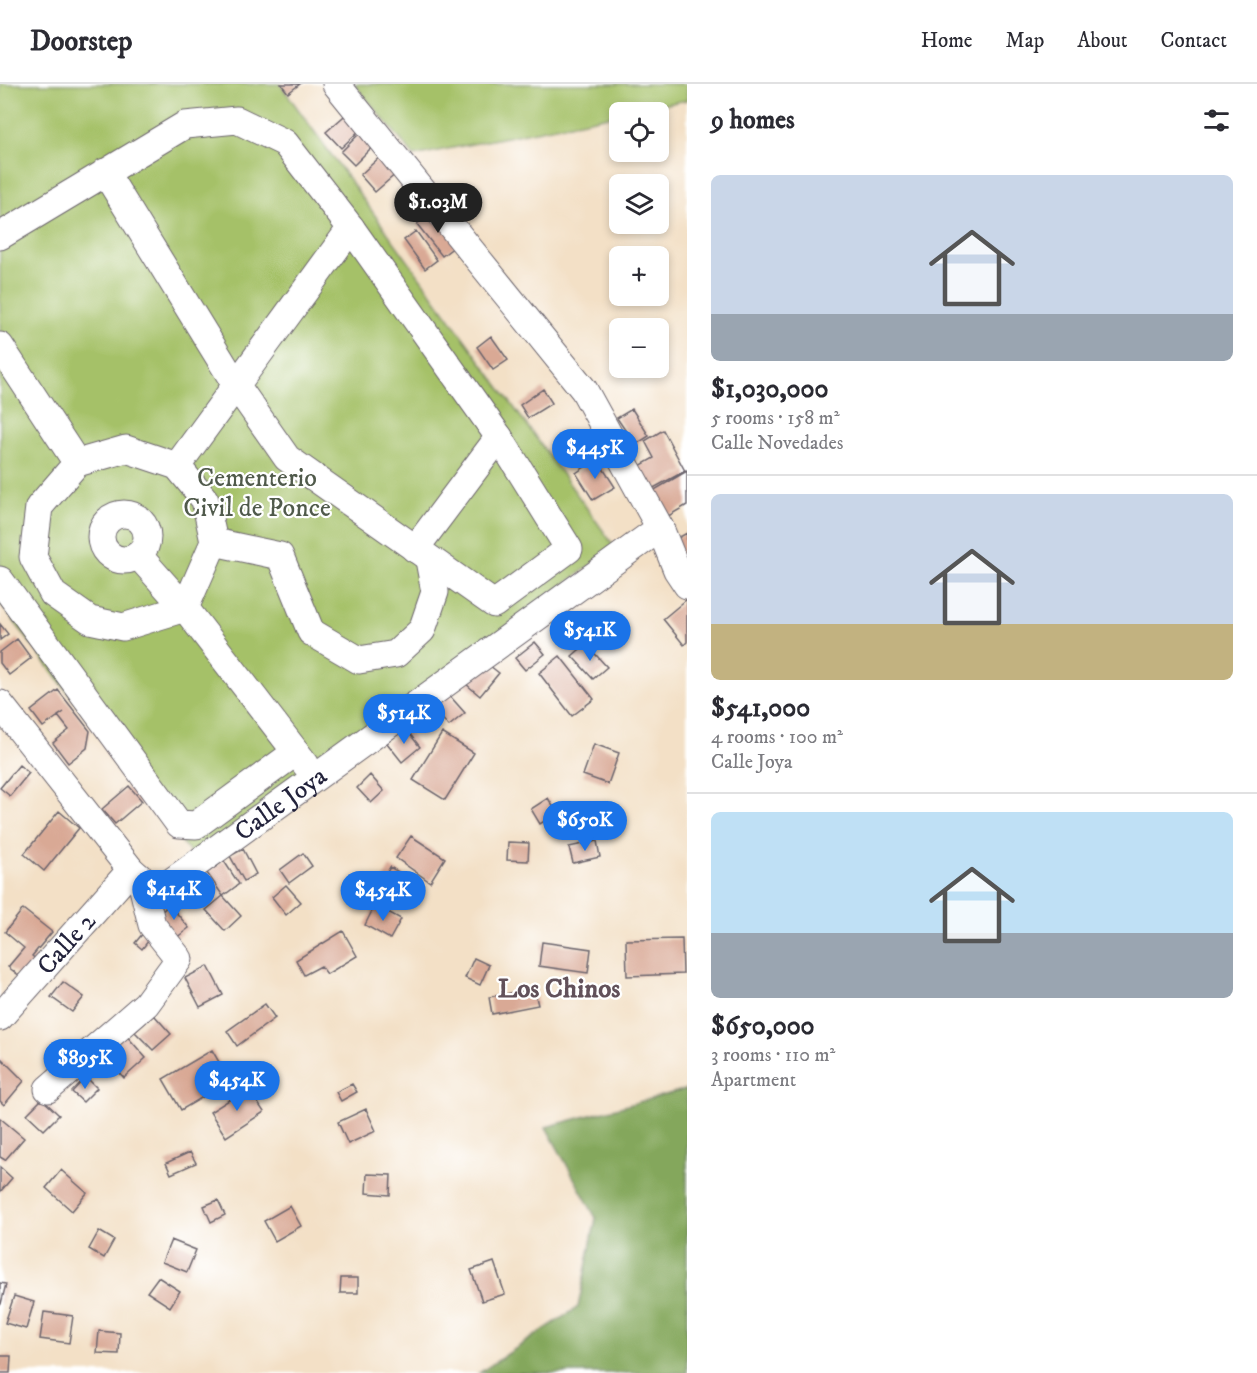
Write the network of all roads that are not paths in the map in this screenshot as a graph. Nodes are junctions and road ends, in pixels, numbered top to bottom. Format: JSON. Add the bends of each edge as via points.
{"nodes":[{"id":1,"x":336,"y":84,"type":"edge"},
{"id":2,"x":105,"y":172,"type":"junction"},
{"id":3,"x":351,"y":228,"type":"junction"},
{"id":4,"x":0,"y":236,"type":"edge"},
{"id":5,"x":0,"y":346,"type":"edge"},
{"id":6,"x":236,"y":385,"type":"junction"},
{"id":7,"x":499,"y":437,"type":"junction"},
{"id":8,"x":77,"y":463,"type":"junction"},
{"id":9,"x":177,"y":466,"type":"junction"},
{"id":10,"x":660,"y":528,"type":"junction"},
{"id":11,"x":214,"y":542,"type":"junction"},
{"id":12,"x":422,"y":554,"type":"junction"},
{"id":13,"x":138,"y":555,"type":"dead end"},
{"id":14,"x":33,"y":557,"type":"junction"},
{"id":15,"x":0,"y":579,"type":"edge"},
{"id":16,"x":687,"y":585,"type":"edge"},
{"id":17,"x":185,"y":608,"type":"junction"},
{"id":18,"x":0,"y":704,"type":"edge"},
{"id":19,"x":296,"y":752,"type":"junction"},
{"id":20,"x":316,"y":777,"type":"junction"},
{"id":21,"x":136,"y":875,"type":"junction"},
{"id":22,"x":0,"y":1017,"type":"edge"},
{"id":23,"x":48,"y":1089,"type":"dead end"}],
"edges":[{"from":1,"to":10,"type":"street","via":[[584,390]]},
{"from":2,"to":3,"type":"street","via":[[185,125],[237,120],[285,143]]},
{"from":2,"to":4,"type":"street"},
{"from":2,"to":6,"type":"street"},
{"from":3,"to":6,"type":"street"},
{"from":3,"to":7,"type":"street"},
{"from":5,"to":8,"type":"street"},
{"from":6,"to":9,"type":"street"},
{"from":6,"to":12,"type":"street","via":[[287,458]]},
{"from":7,"to":12,"type":"street"},
{"from":7,"to":12,"type":"street","via":[[569,549],[494,604]]},
{"from":8,"to":9,"type":"street","via":[[126,449]]},
{"from":8,"to":14,"type":"street","via":[[39,507]]},
{"from":9,"to":11,"type":"street","via":[[204,500]]},
{"from":10,"to":16,"type":"street"},
{"from":10,"to":20,"type":"street","name":"Calle Joya"},
{"from":11,"to":12,"type":"street","via":[[280,556],[311,632],[359,660],[396,654],[422,630],[435,592]]},
{"from":11,"to":17,"type":"street"},
{"from":13,"to":17,"type":"street"},
{"from":14,"to":15,"type":"street"},
{"from":14,"to":17,"type":"street","via":[[53,594],[90,620],[123,627]]},
{"from":15,"to":19,"type":"street","via":[[179,824],[196,825]]},
{"from":17,"to":19,"type":"street"},
{"from":18,"to":21,"type":"street"},
{"from":19,"to":20,"type":"street"},
{"from":20,"to":21,"type":"street","name":"Calle Joya","via":[[167,885],[152,886]]},
{"from":21,"to":22,"type":"street","name":"Calle 2"},
{"from":21,"to":23,"type":"street","via":[[152,926],[179,958],[146,1004]]}]}
